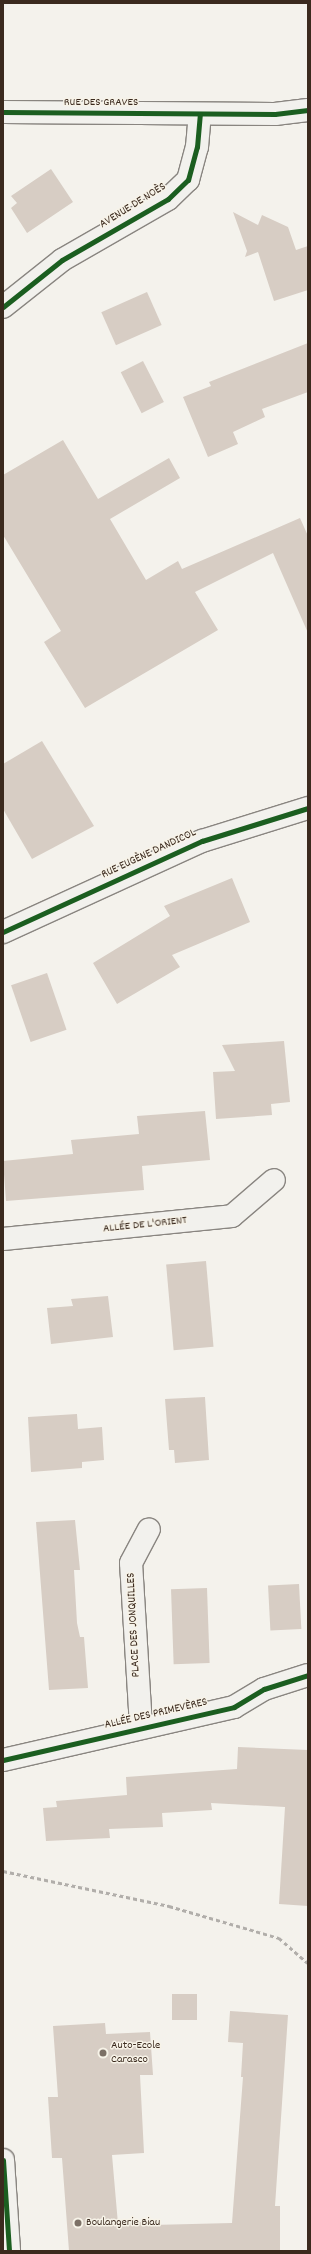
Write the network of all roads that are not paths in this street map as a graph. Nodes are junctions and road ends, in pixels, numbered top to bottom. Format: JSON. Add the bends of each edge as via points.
{"nodes":[{"id":1,"x":308,"y":110,"type":"edge"},
{"id":2,"x":3,"y":112,"type":"edge"},
{"id":3,"x":200,"y":114,"type":"junction"},
{"id":4,"x":3,"y":307,"type":"edge"},
{"id":5,"x":308,"y":808,"type":"edge"},
{"id":6,"x":3,"y":932,"type":"edge"},
{"id":7,"x":274,"y":1180,"type":"dead end"},
{"id":8,"x":3,"y":1239,"type":"edge"},
{"id":9,"x":149,"y":1529,"type":"dead end"},
{"id":10,"x":308,"y":1675,"type":"edge"},
{"id":11,"x":141,"y":1726,"type":"junction"},
{"id":12,"x":3,"y":1760,"type":"edge"},
{"id":13,"x":3,"y":2160,"type":"edge"},
{"id":14,"x":9,"y":2251,"type":"edge"}],
"edges":[{"from":1,"to":3,"type":"street","via":[[275,114]]},
{"from":2,"to":3,"type":"street","name":"RUE DES GRAVES"},
{"from":3,"to":4,"type":"street","name":"AVENUE DE NOÈS","via":[[197,147],[188,180],[168,199],[62,260]]},
{"from":5,"to":6,"type":"street","name":"RUE EUGÈNE DANDICOL","via":[[202,841]]},
{"from":7,"to":8,"type":"street","name":"ALLÉE DE L'ORIENT","via":[[232,1216]]},
{"from":9,"to":11,"type":"street","name":"PLACE DES JONQUILLES","via":[[131,1563]]},
{"from":10,"to":11,"type":"street","name":"ALLÉE DES PRIMEVÈRES","via":[[264,1689],[234,1707]]},
{"from":11,"to":12,"type":"street","name":"ALLÉE DES PRIMEVÈRES"},
{"from":13,"to":14,"type":"street"}]}
